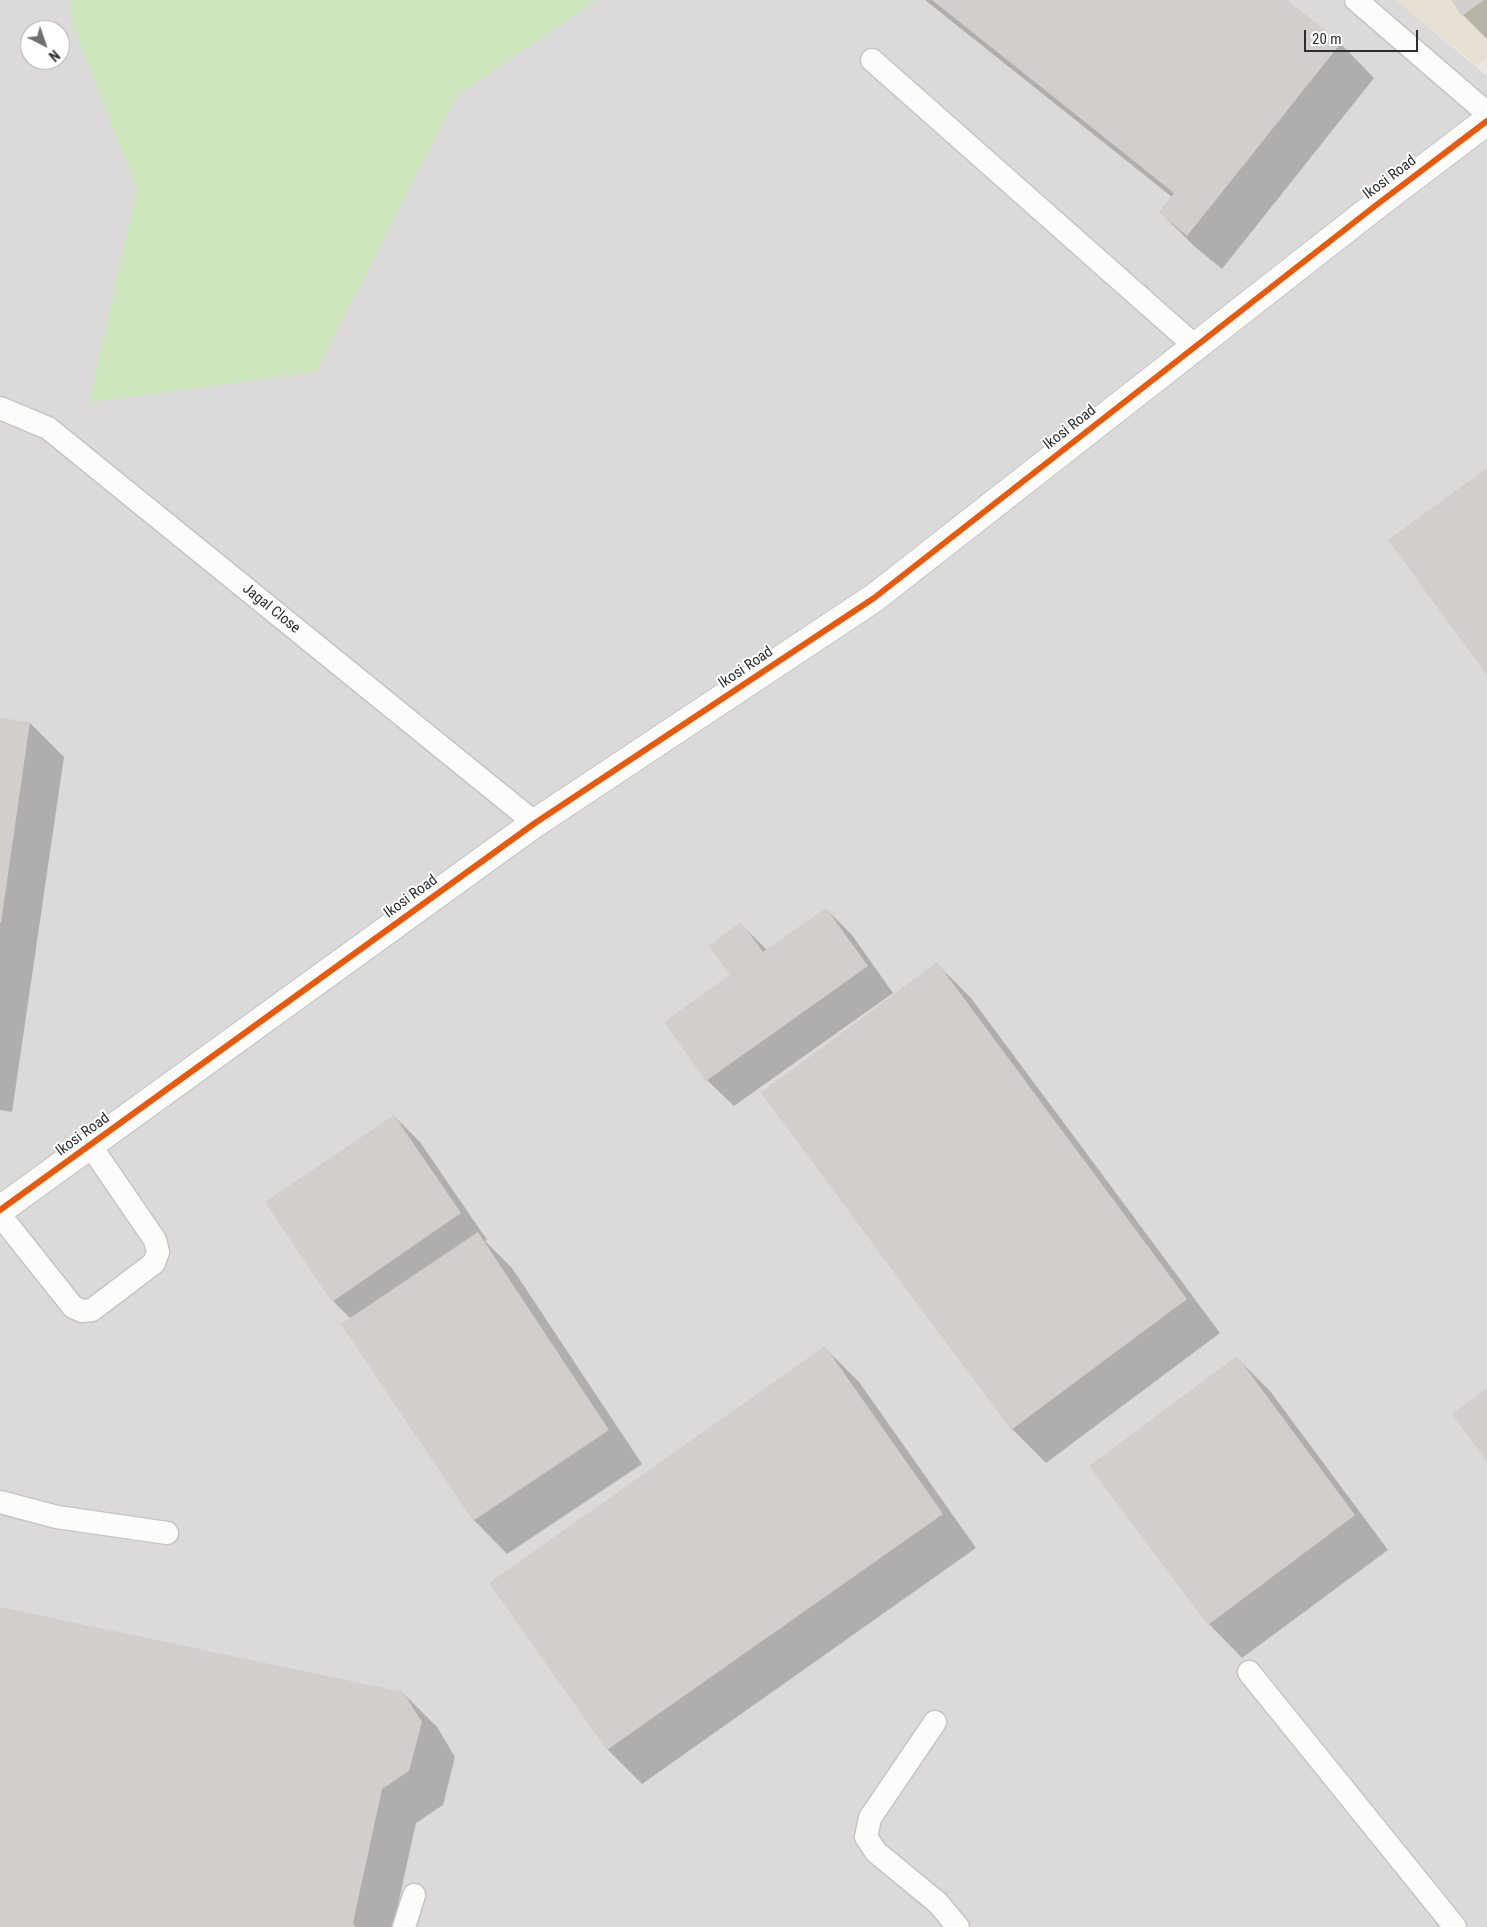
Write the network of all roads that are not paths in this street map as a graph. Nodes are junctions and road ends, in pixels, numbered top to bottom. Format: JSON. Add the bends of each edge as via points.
{"nodes":[{"id":1,"x":1356,"y":0,"type":"edge"},
{"id":2,"x":872,"y":60,"type":"dead end"},
{"id":3,"x":1487,"y":113,"type":"edge"},
{"id":4,"x":1487,"y":121,"type":"edge"},
{"id":5,"x":1195,"y":346,"type":"junction"},
{"id":6,"x":0,"y":408,"type":"edge"},
{"id":7,"x":535,"y":823,"type":"junction"},
{"id":8,"x":90,"y":1145,"type":"junction"},
{"id":9,"x":0,"y":1210,"type":"edge"},
{"id":10,"x":0,"y":1215,"type":"edge"},
{"id":11,"x":0,"y":1502,"type":"edge"},
{"id":12,"x":167,"y":1533,"type":"dead end"},
{"id":13,"x":1249,"y":1672,"type":"dead end"},
{"id":14,"x":935,"y":1722,"type":"dead end"},
{"id":15,"x":414,"y":1895,"type":"dead end"},
{"id":16,"x":404,"y":1927,"type":"edge"},
{"id":17,"x":958,"y":1927,"type":"edge"},
{"id":18,"x":1456,"y":1927,"type":"edge"}],
"edges":[{"from":1,"to":3,"type":"lane"},
{"from":2,"to":5,"type":"lane"},
{"from":4,"to":5,"type":"street","name":"Ikosi Road"},
{"from":5,"to":7,"type":"street","name":"Ikosi Road","via":[[874,598]]},
{"from":6,"to":7,"type":"lane","name":"Jagal Close","via":[[48,428]]},
{"from":7,"to":8,"type":"street","name":"Ikosi Road"},
{"from":8,"to":9,"type":"street","name":"Ikosi Road"},
{"from":8,"to":10,"type":"lane","via":[[155,1240],[158,1252],[154,1263],[92,1310],[82,1311],[72,1307]]},
{"from":11,"to":12,"type":"lane","via":[[57,1517]]},
{"from":13,"to":18,"type":"lane"},
{"from":14,"to":17,"type":"lane","via":[[870,1818],[866,1837],[876,1852],[938,1903]]},
{"from":15,"to":16,"type":"lane"}]}
